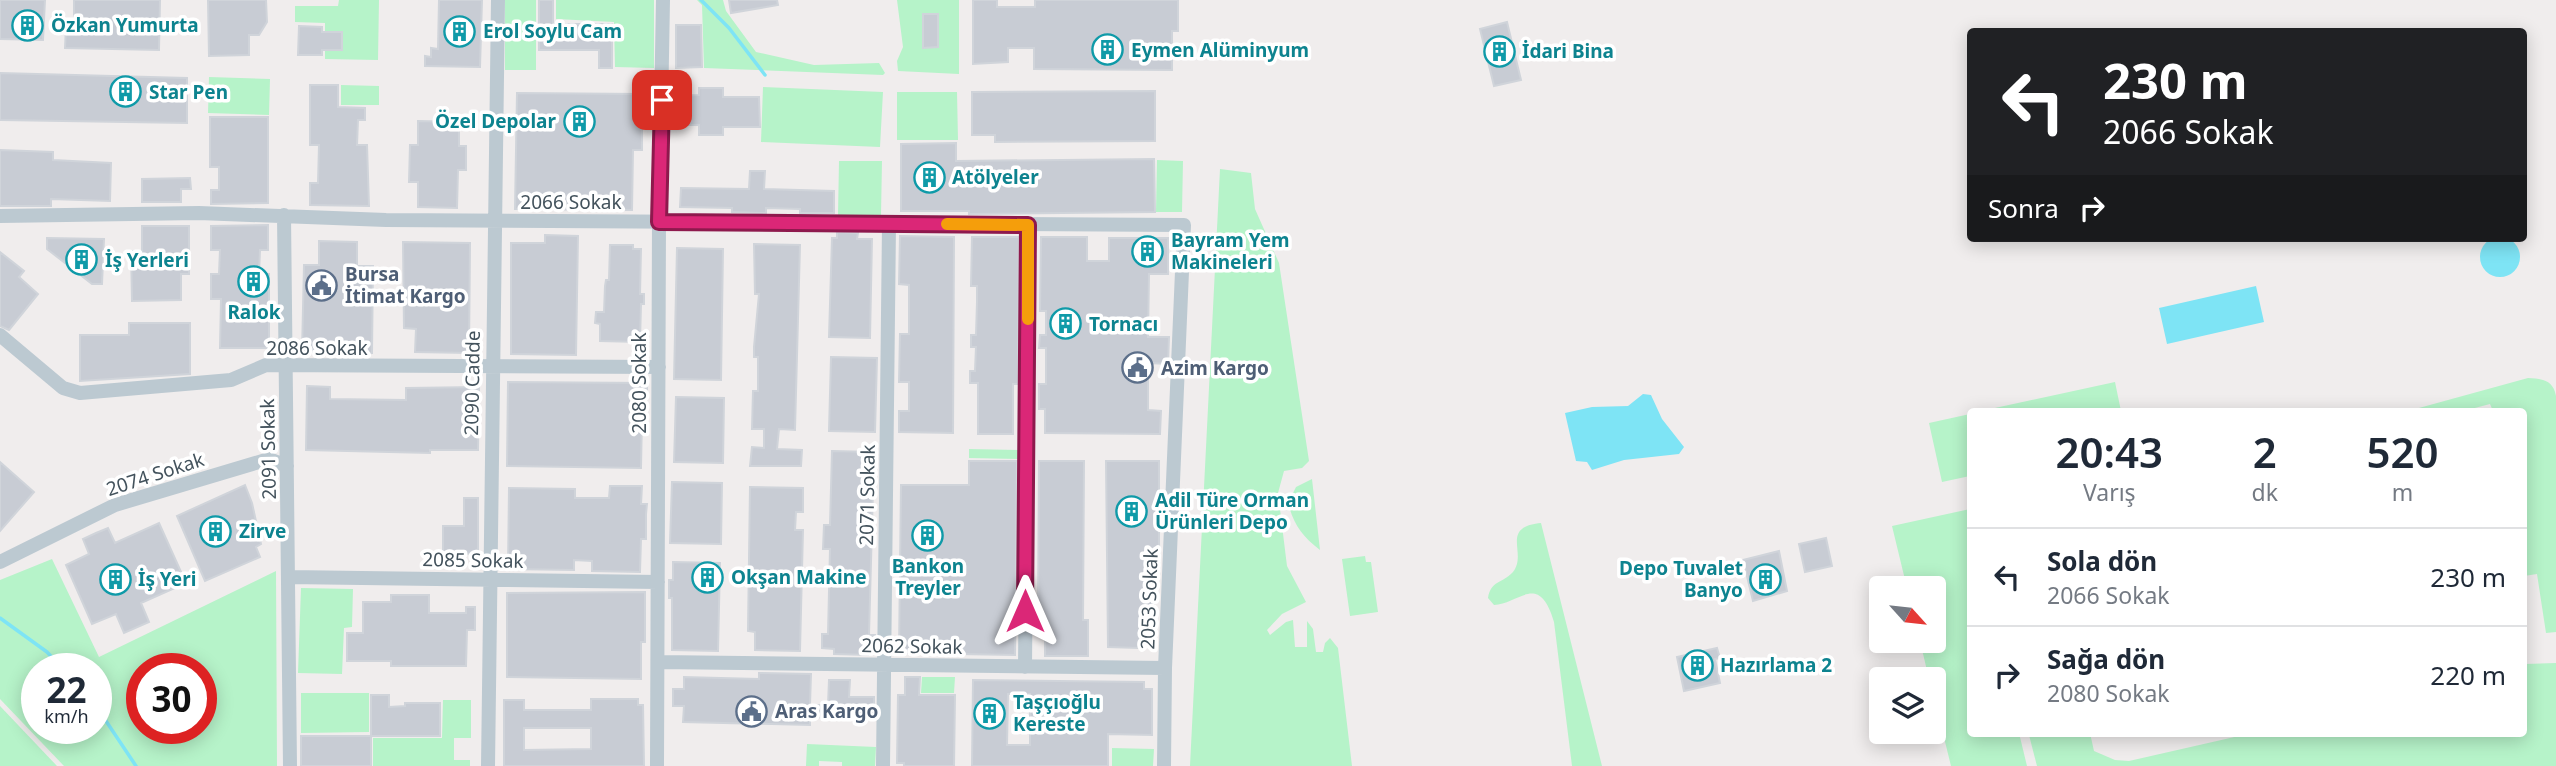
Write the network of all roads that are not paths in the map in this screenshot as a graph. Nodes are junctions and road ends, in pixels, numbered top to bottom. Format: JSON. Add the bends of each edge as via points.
{"nodes":[{"id":1,"x":498,"y":0,"type":"edge"},
{"id":2,"x":663,"y":0,"type":"edge"},
{"id":3,"x":284,"y":215,"type":"junction"},
{"id":4,"x":0,"y":216,"type":"edge"},
{"id":5,"x":494,"y":221,"type":"junction"},
{"id":6,"x":659,"y":222,"type":"junction"},
{"id":7,"x":889,"y":224,"type":"junction"},
{"id":8,"x":1028,"y":225,"type":"junction"},
{"id":9,"x":1184,"y":225,"type":"joint"},
{"id":10,"x":0,"y":335,"type":"edge"},
{"id":11,"x":286,"y":366,"type":"junction"},
{"id":12,"x":492,"y":367,"type":"junction"},
{"id":13,"x":659,"y":367,"type":"junction"},
{"id":14,"x":287,"y":466,"type":"junction"},
{"id":15,"x":0,"y":562,"type":"edge"},
{"id":16,"x":288,"y":577,"type":"junction"},
{"id":17,"x":490,"y":579,"type":"junction"},
{"id":18,"x":658,"y":582,"type":"junction"},
{"id":19,"x":657,"y":663,"type":"junction"},
{"id":20,"x":884,"y":665,"type":"junction"},
{"id":21,"x":1025,"y":667,"type":"junction"},
{"id":22,"x":1165,"y":668,"type":"junction"},
{"id":23,"x":290,"y":766,"type":"edge"},
{"id":24,"x":488,"y":766,"type":"edge"},
{"id":25,"x":657,"y":766,"type":"edge"},
{"id":26,"x":883,"y":766,"type":"edge"},
{"id":27,"x":1164,"y":766,"type":"edge"}],
"edges":[{"from":1,"to":5,"type":"street","name":"2090 Cadde"},
{"from":2,"to":6,"type":"street","name":"2080 Sokak"},
{"from":3,"to":4,"type":"street","name":"2066 Sokak"},
{"from":3,"to":5,"type":"street","name":"2066 Sokak"},
{"from":3,"to":11,"type":"street","name":"2091 Sokak"},
{"from":5,"to":6,"type":"street","name":"2066 Sokak"},
{"from":5,"to":12,"type":"street","name":"2090 Cadde"},
{"from":6,"to":7,"type":"street","name":"2066 Sokak"},
{"from":6,"to":13,"type":"street","name":"2080 Sokak"},
{"from":7,"to":8,"type":"street","name":"2066 Sokak"},
{"from":7,"to":20,"type":"street","name":"2071 Sokak"},
{"from":8,"to":9,"type":"street","name":"2066 Sokak"},
{"from":8,"to":21,"type":"street"},
{"from":9,"to":22,"type":"street","name":"2053 Sokak"},
{"from":10,"to":11,"type":"street","name":"2086 Sokak","via":[[63,388],[80,393],[231,380],[258,367]]},
{"from":11,"to":12,"type":"street","name":"2086 Sokak"},
{"from":11,"to":14,"type":"street","name":"2091 Sokak"},
{"from":12,"to":13,"type":"street","name":"2086 Sokak"},
{"from":12,"to":17,"type":"street","name":"2090 Cadde"},
{"from":13,"to":18,"type":"street","name":"2080 Sokak"},
{"from":14,"to":15,"type":"street","name":"2074 Sokak","via":[[269,459],[131,499]]},
{"from":14,"to":16,"type":"street","name":"2091 Sokak"},
{"from":16,"to":17,"type":"street","name":"2085 Sokak"},
{"from":16,"to":23,"type":"street","name":"2091 Sokak"},
{"from":17,"to":18,"type":"street","name":"2085 Sokak"},
{"from":17,"to":24,"type":"street","name":"2090 Cadde"},
{"from":18,"to":19,"type":"street","name":"2080 Sokak"},
{"from":19,"to":20,"type":"street","name":"2062 Sokak"},
{"from":19,"to":25,"type":"street","name":"2080 Sokak"},
{"from":20,"to":21,"type":"street","name":"2062 Sokak"},
{"from":20,"to":26,"type":"street","name":"2071 Sokak"},
{"from":21,"to":22,"type":"street","name":"2062 Sokak"},
{"from":22,"to":27,"type":"street","name":"2053 Sokak"}]}
